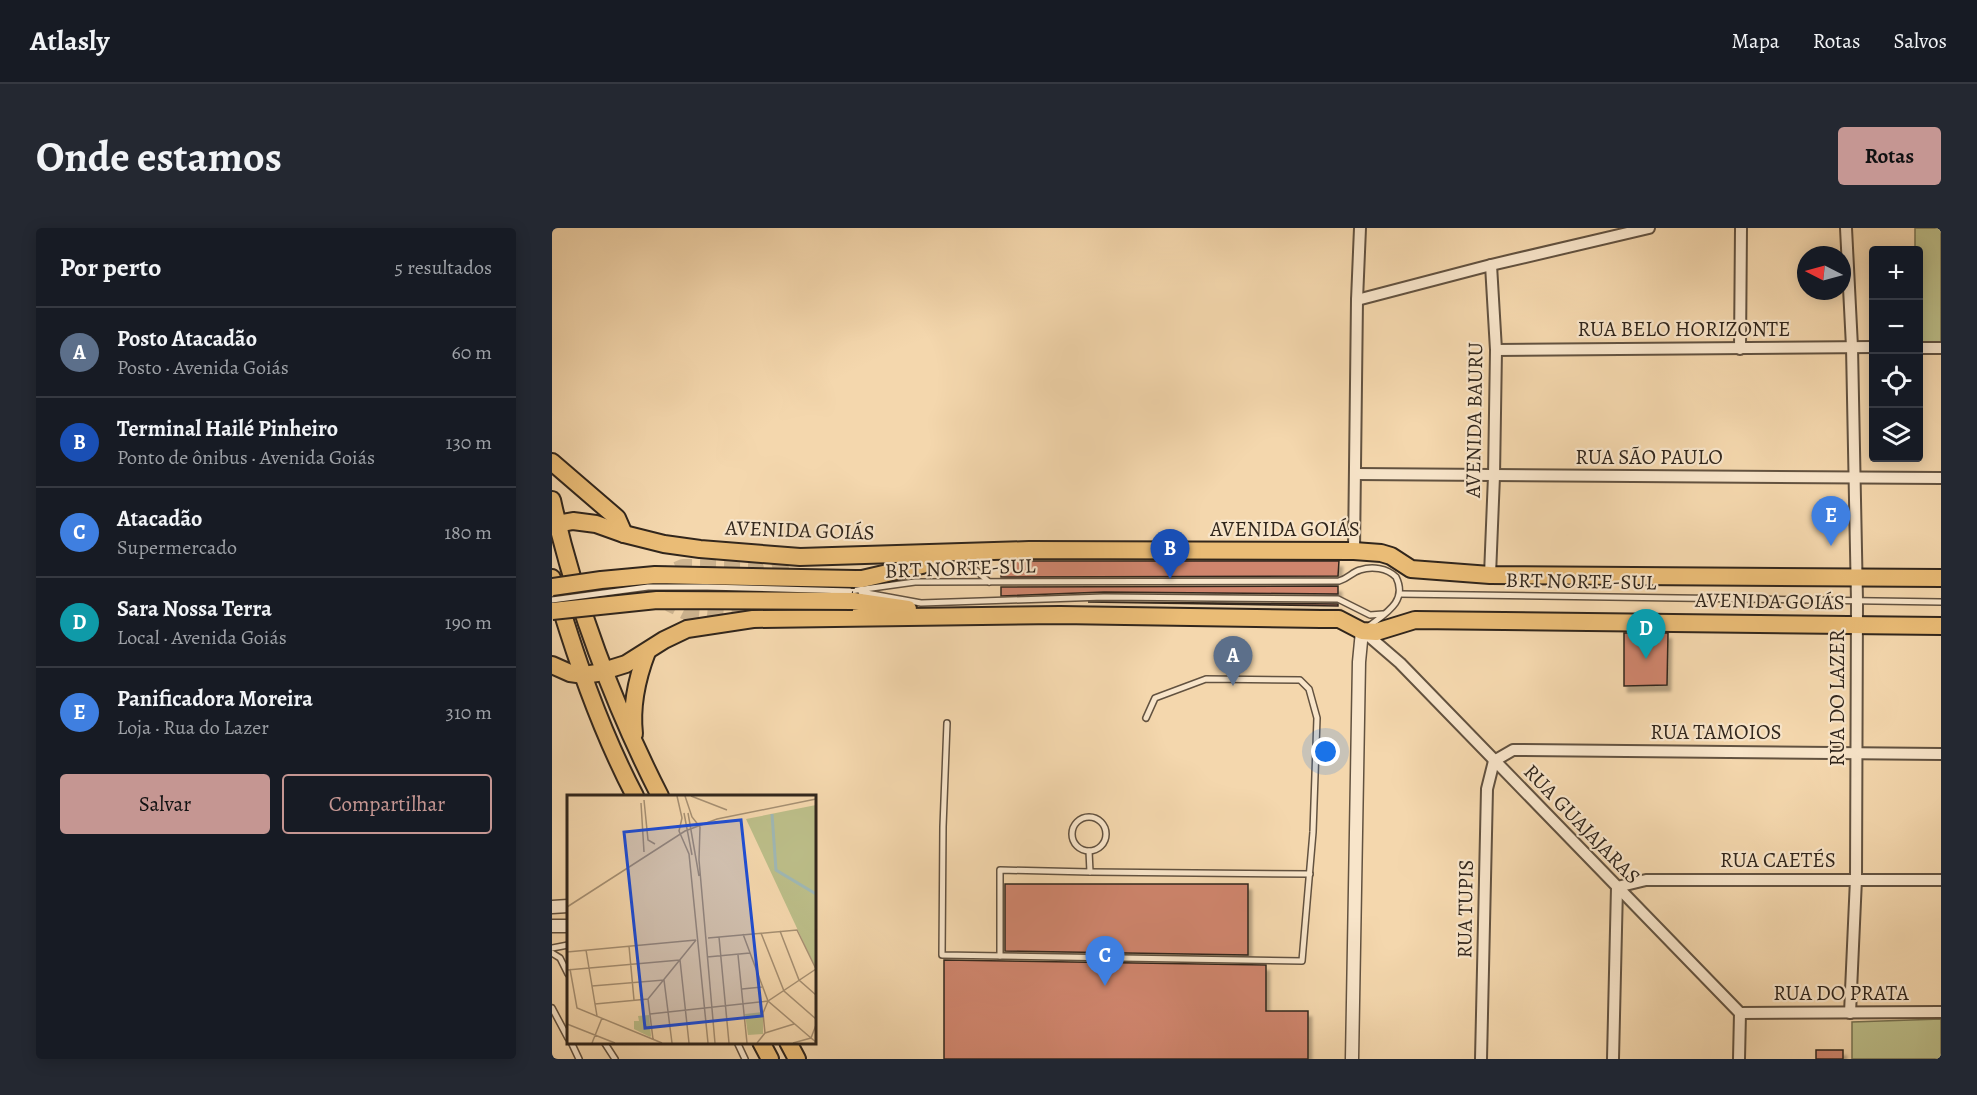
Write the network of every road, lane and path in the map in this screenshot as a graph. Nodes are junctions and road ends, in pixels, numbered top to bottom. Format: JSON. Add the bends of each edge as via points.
{"nodes":[{"id":1,"x":1360,"y":228,"type":"edge"},
{"id":2,"x":1649,"y":228,"type":"edge"},
{"id":3,"x":1741,"y":228,"type":"edge"},
{"id":4,"x":1846,"y":228,"type":"edge"},
{"id":5,"x":1491,"y":265,"type":"junction"},
{"id":6,"x":1357,"y":300,"type":"junction"},
{"id":7,"x":1852,"y":347,"type":"junction"},
{"id":8,"x":1869,"y":347,"type":"edge"},
{"id":9,"x":1923,"y":348,"type":"edge"},
{"id":10,"x":1941,"y":348,"type":"edge"},
{"id":11,"x":1740,"y":349,"type":"junction"},
{"id":12,"x":1496,"y":350,"type":"junction"},
{"id":13,"x":552,"y":462,"type":"edge"},
{"id":14,"x":1356,"y":474,"type":"junction"},
{"id":15,"x":1494,"y":476,"type":"junction"},
{"id":16,"x":1855,"y":476,"type":"junction"},
{"id":17,"x":1941,"y":478,"type":"edge"},
{"id":18,"x":552,"y":500,"type":"edge"},
{"id":19,"x":554,"y":524,"type":"edge"},
{"id":20,"x":624,"y":534,"type":"junction"},
{"id":21,"x":1362,"y":551,"type":"junction"},
{"id":22,"x":949,"y":553,"type":"junction"},
{"id":23,"x":1392,"y":573,"type":"junction"},
{"id":24,"x":1490,"y":575,"type":"junction"},
{"id":25,"x":552,"y":578,"type":"edge"},
{"id":26,"x":1856,"y":578,"type":"junction"},
{"id":27,"x":1941,"y":578,"type":"edge"},
{"id":28,"x":989,"y":582,"type":"junction"},
{"id":29,"x":552,"y":587,"type":"edge"},
{"id":30,"x":853,"y":590,"type":"junction"},
{"id":31,"x":1400,"y":594,"type":"junction"},
{"id":32,"x":552,"y":600,"type":"edge"},
{"id":33,"x":1857,"y":601,"type":"junction"},
{"id":34,"x":1941,"y":602,"type":"edge"},
{"id":35,"x":552,"y":611,"type":"edge"},
{"id":36,"x":1386,"y":613,"type":"junction"},
{"id":37,"x":952,"y":616,"type":"junction"},
{"id":38,"x":1856,"y":624,"type":"junction"},
{"id":39,"x":1941,"y":626,"type":"edge"},
{"id":40,"x":1362,"y":632,"type":"junction"},
{"id":41,"x":647,"y":652,"type":"junction"},
{"id":42,"x":552,"y":666,"type":"edge"},
{"id":43,"x":606,"y":671,"type":"junction"},
{"id":44,"x":584,"y":675,"type":"junction"},
{"id":45,"x":1146,"y":718,"type":"dead end"},
{"id":46,"x":947,"y":723,"type":"dead end"},
{"id":47,"x":635,"y":747,"type":"junction"},
{"id":48,"x":1856,"y":752,"type":"junction"},
{"id":49,"x":1941,"y":754,"type":"edge"},
{"id":50,"x":1494,"y":761,"type":"junction"},
{"id":51,"x":634,"y":795,"type":"edge"},
{"id":52,"x":659,"y":795,"type":"edge"},
{"id":53,"x":1089,"y":851,"type":"junction"},
{"id":54,"x":1090,"y":872,"type":"junction"},
{"id":55,"x":1310,"y":874,"type":"junction"},
{"id":56,"x":1856,"y":879,"type":"junction"},
{"id":57,"x":1941,"y":880,"type":"edge"},
{"id":58,"x":1617,"y":887,"type":"junction"},
{"id":59,"x":567,"y":906,"type":"edge"},
{"id":60,"x":552,"y":907,"type":"edge"},
{"id":61,"x":567,"y":945,"type":"edge"},
{"id":62,"x":552,"y":950,"type":"edge"},
{"id":63,"x":1000,"y":956,"type":"junction"},
{"id":64,"x":567,"y":972,"type":"edge"},
{"id":65,"x":552,"y":1008,"type":"edge"},
{"id":66,"x":1850,"y":1012,"type":"junction"},
{"id":67,"x":1941,"y":1012,"type":"edge"},
{"id":68,"x":1740,"y":1013,"type":"junction"},
{"id":69,"x":567,"y":1036,"type":"edge"},
{"id":70,"x":571,"y":1044,"type":"edge"},
{"id":71,"x":605,"y":1044,"type":"edge"},
{"id":72,"x":738,"y":1044,"type":"edge"},
{"id":73,"x":762,"y":1044,"type":"edge"},
{"id":74,"x":789,"y":1044,"type":"edge"},
{"id":75,"x":579,"y":1059,"type":"edge"},
{"id":76,"x":615,"y":1059,"type":"edge"},
{"id":77,"x":746,"y":1059,"type":"edge"},
{"id":78,"x":770,"y":1059,"type":"edge"},
{"id":79,"x":797,"y":1059,"type":"edge"},
{"id":80,"x":1352,"y":1059,"type":"edge"},
{"id":81,"x":1481,"y":1059,"type":"edge"},
{"id":82,"x":1614,"y":1059,"type":"edge"},
{"id":83,"x":1739,"y":1059,"type":"edge"}],
"edges":[{"from":1,"to":6,"type":"street"},
{"from":2,"to":5,"type":"street"},
{"from":3,"to":11,"type":"street"},
{"from":4,"to":7,"type":"street","name":"RUA DO LAZER"},
{"from":5,"to":6,"type":"street"},
{"from":5,"to":12,"type":"street","name":"AVENIDA BAURU"},
{"from":6,"to":14,"type":"street"},
{"from":7,"to":8,"type":"street","name":"RUA BELO HORIZONTE"},
{"from":7,"to":11,"type":"street","name":"RUA BELO HORIZONTE"},
{"from":7,"to":16,"type":"street","name":"RUA DO LAZER"},
{"from":9,"to":10,"type":"street"},
{"from":11,"to":12,"type":"street","name":"RUA BELO HORIZONTE"},
{"from":12,"to":15,"type":"street","name":"AVENIDA BAURU"},
{"from":13,"to":20,"type":"main road","via":[[617,518]]},
{"from":14,"to":15,"type":"street","name":"RUA SÃO PAULO"},
{"from":14,"to":21,"type":"street"},
{"from":15,"to":16,"type":"street","name":"RUA SÃO PAULO"},
{"from":15,"to":24,"type":"street","name":"AVENIDA BAURU"},
{"from":16,"to":17,"type":"street","name":"RUA SÃO PAULO"},
{"from":16,"to":26,"type":"street","name":"RUA DO LAZER"},
{"from":18,"to":19,"type":"main road"},
{"from":19,"to":20,"type":"main road","name":"AVENIDA GOIÁS","via":[[596,524]]},
{"from":19,"to":43,"type":"main road"},
{"from":20,"to":22,"type":"main road","name":"AVENIDA GOIÁS","via":[[700,549],[800,557]]},
{"from":21,"to":22,"type":"main road","name":"AVENIDA GOIÁS"},
{"from":21,"to":23,"type":"lane"},
{"from":21,"to":24,"type":"main road","name":"AVENIDA GOIÁS","via":[[1391,556],[1412,569]]},
{"from":22,"to":28,"type":"lane"},
{"from":22,"to":30,"type":"main road","via":[[922,565],[862,579]]},
{"from":23,"to":28,"type":"lane","name":"BRT NORTE-SUL","via":[[1381,568],[1360,570],[1339,581]]},
{"from":23,"to":31,"type":"lane","via":[[1399,582]]},
{"from":24,"to":26,"type":"main road","name":"AVENIDA GOIÁS"},
{"from":25,"to":44,"type":"main road"},
{"from":26,"to":27,"type":"main road","name":"AVENIDA GOIÁS"},
{"from":26,"to":33,"type":"street","name":"RUA DO LAZER"},
{"from":28,"to":30,"type":"lane","name":"BRT NORTE-SUL","via":[[915,582]]},
{"from":29,"to":30,"type":"main road","bridge":true,"via":[[655,575]]},
{"from":30,"to":32,"type":"lane","bridge":true,"via":[[648,587]]},
{"from":30,"to":35,"type":"main road","bridge":true,"via":[[657,600]]},
{"from":30,"to":36,"type":"lane","name":"BRT NORTE-SUL","via":[[921,603],[1104,597],[1329,599],[1370,615]]},
{"from":30,"to":37,"type":"main road"},
{"from":31,"to":33,"type":"lane","name":"BRT NORTE-SUL"},
{"from":31,"to":36,"type":"lane","via":[[1398,602]]},
{"from":33,"to":34,"type":"lane","name":"BRT NORTE-SUL"},
{"from":33,"to":38,"type":"street","name":"RUA DO LAZER"},
{"from":36,"to":40,"type":"lane"},
{"from":37,"to":40,"type":"main road","via":[[1339,619]]},
{"from":37,"to":41,"type":"main road","via":[[753,620],[687,629]]},
{"from":38,"to":39,"type":"main road","name":"AVENIDA GOIÁS"},
{"from":38,"to":40,"type":"main road","name":"AVENIDA GOIÁS","via":[[1415,620],[1376,632]]},
{"from":38,"to":48,"type":"street","name":"RUA DO LAZER"},
{"from":40,"to":50,"type":"street","name":"RUA GUAJAJARAS","via":[[1400,663]]},
{"from":40,"to":80,"type":"street"},
{"from":41,"to":43,"type":"main road"},
{"from":41,"to":47,"type":"main road","via":[[634,706]]},
{"from":42,"to":44,"type":"main road"},
{"from":43,"to":44,"type":"main road"},
{"from":43,"to":47,"type":"main road"},
{"from":44,"to":51,"type":"main road","via":[[614,756]]},
{"from":45,"to":55,"type":"lane","via":[[1155,698],[1206,679],[1280,679],[1300,681],[1309,689],[1317,718]]},
{"from":46,"to":63,"type":"lane","via":[[942,955]]},
{"from":47,"to":52,"type":"main road"},
{"from":48,"to":49,"type":"street","name":"RUA TAMOIOS"},
{"from":48,"to":50,"type":"street","name":"RUA TAMOIOS","via":[[1513,750]]},
{"from":48,"to":56,"type":"street","name":"RUA DO LAZER"},
{"from":50,"to":58,"type":"street","name":"RUA GUAJAJARAS"},
{"from":50,"to":81,"type":"street","name":"RUA TUPIS","via":[[1487,789]]},
{"from":53,"to":53,"type":"lane","via":[[1101,846],[1106,833],[1101,821],[1089,816],[1077,822],[1072,834],[1077,846]]},
{"from":53,"to":54,"type":"lane"},
{"from":54,"to":55,"type":"lane"},
{"from":54,"to":63,"type":"lane","via":[[1000,870]]},
{"from":55,"to":63,"type":"lane","via":[[1302,961]]},
{"from":56,"to":57,"type":"street","name":"RUA CAETÉS"},
{"from":56,"to":58,"type":"street","name":"RUA CAETÉS","via":[[1646,880]]},
{"from":56,"to":66,"type":"street","name":"RUA DO LAZER"},
{"from":58,"to":68,"type":"street","name":"RUA GUAJAJARAS"},
{"from":58,"to":82,"type":"street"},
{"from":59,"to":60,"type":"street"},
{"from":61,"to":62,"type":"lane"},
{"from":62,"to":64,"type":"lane"},
{"from":65,"to":69,"type":"lane"},
{"from":66,"to":67,"type":"street","name":"RUA DO PRATA"},
{"from":66,"to":68,"type":"street","name":"RUA DO PRATA"},
{"from":68,"to":83,"type":"street"},
{"from":70,"to":75,"type":"lane"},
{"from":71,"to":76,"type":"lane"},
{"from":72,"to":77,"type":"lane"},
{"from":73,"to":78,"type":"main road"},
{"from":74,"to":79,"type":"main road"}]}
